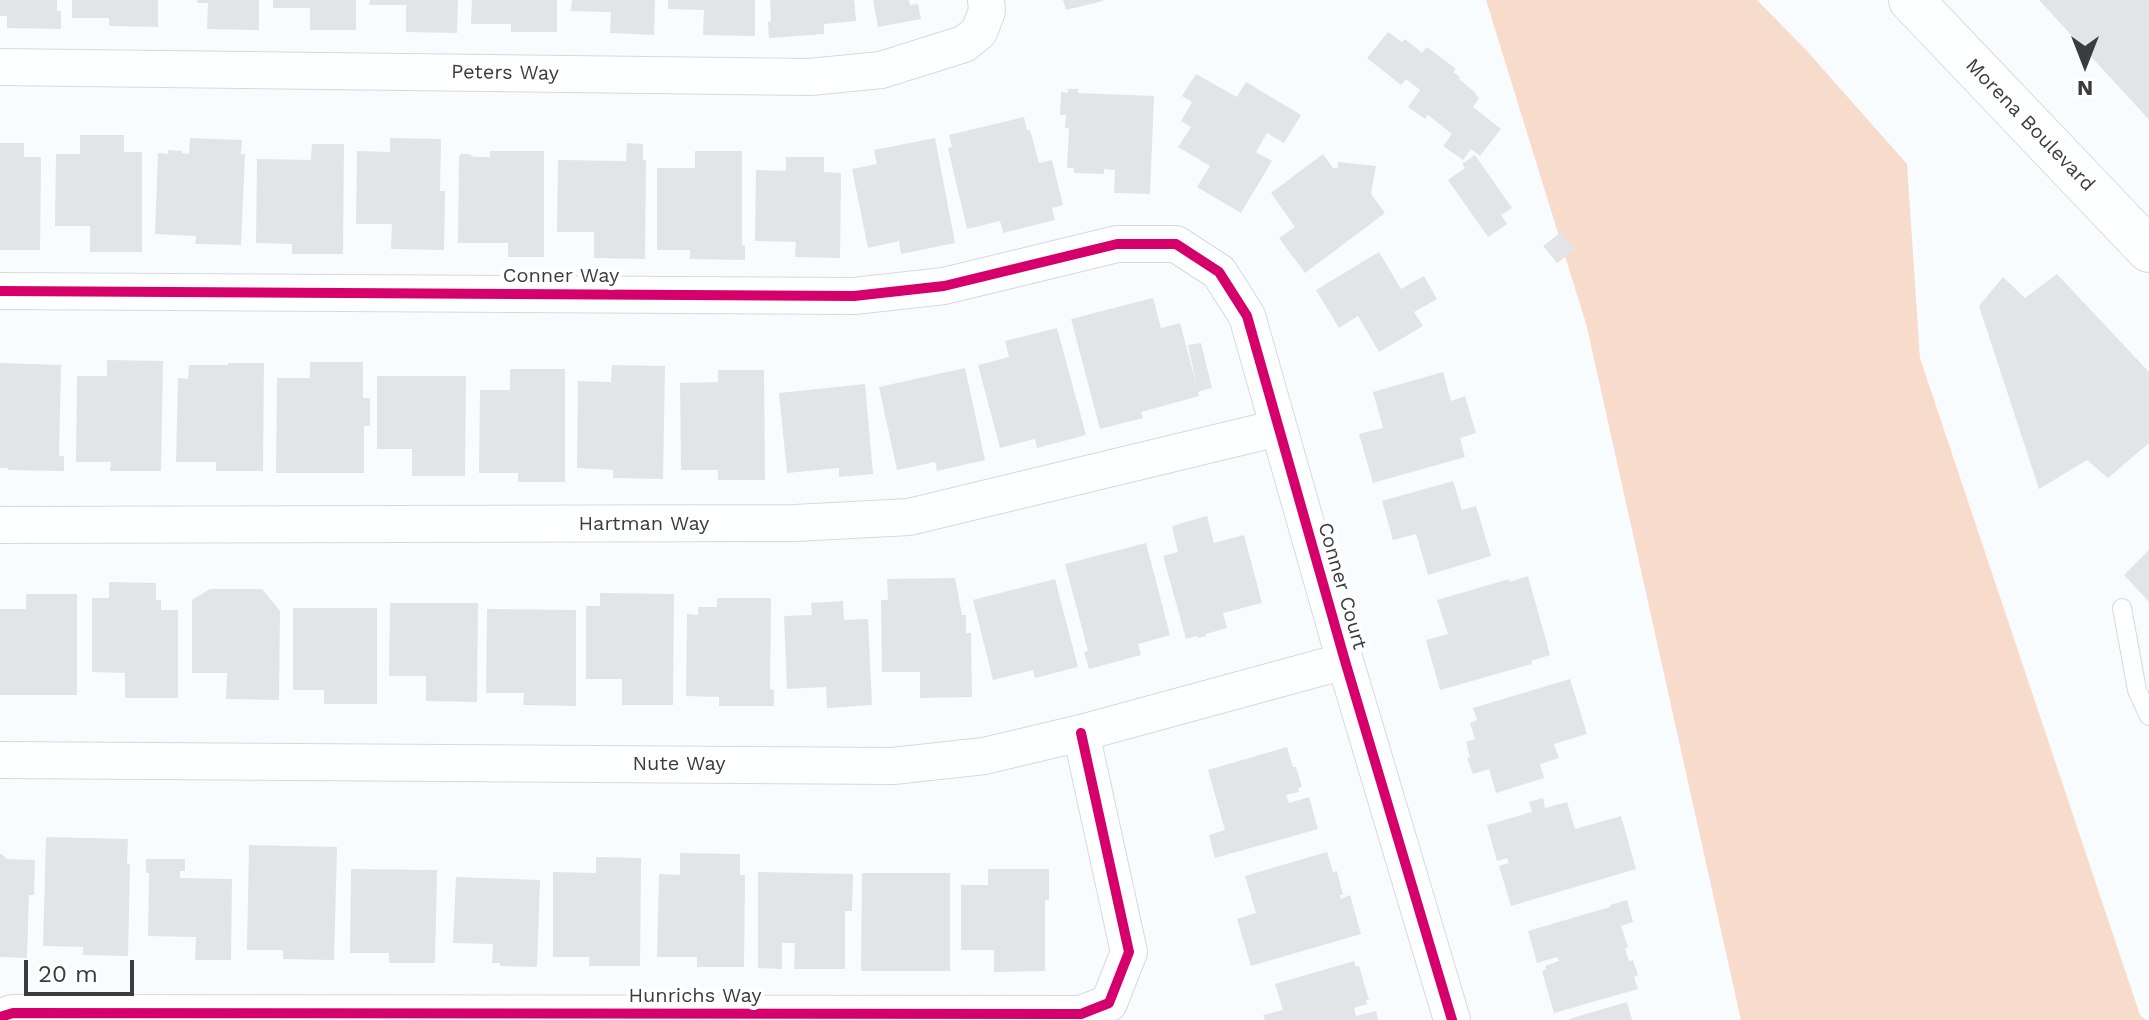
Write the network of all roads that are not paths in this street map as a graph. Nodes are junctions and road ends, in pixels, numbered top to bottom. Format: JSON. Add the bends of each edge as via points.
{"nodes":[{"id":1,"x":1911,"y":0,"type":"edge"},
{"id":2,"x":987,"y":6,"type":"edge"},
{"id":3,"x":0,"y":67,"type":"edge"},
{"id":4,"x":1117,"y":244,"type":"joint"},
{"id":5,"x":2148,"y":248,"type":"edge"},
{"id":6,"x":0,"y":291,"type":"edge"},
{"id":7,"x":1278,"y":428,"type":"junction"},
{"id":8,"x":0,"y":525,"type":"edge"},
{"id":9,"x":2122,"y":608,"type":"dead end"},
{"id":10,"x":1345,"y":661,"type":"junction"},
{"id":11,"x":2149,"y":716,"type":"edge"},
{"id":12,"x":1081,"y":733,"type":"junction"},
{"id":13,"x":0,"y":760,"type":"edge"},
{"id":14,"x":0,"y":1017,"type":"edge"},
{"id":15,"x":1452,"y":1020,"type":"edge"}],
"edges":[{"from":1,"to":5,"type":"main road","name":"Morena Boulevard"},
{"from":2,"to":3,"type":"street","name":"Peters Way","via":[[979,32],[964,44],[881,70],[810,77]]},
{"from":4,"to":6,"type":"street","name":"Conner Way","via":[[944,286],[854,296]]},
{"from":4,"to":7,"type":"street","name":"Conner Court","via":[[1176,244],[1219,272],[1247,316]]},
{"from":7,"to":8,"type":"street","name":"Hartman Way","via":[[909,517],[795,523]]},
{"from":7,"to":10,"type":"street","name":"Conner Court"},
{"from":9,"to":11,"type":"lane","via":[[2137,690]]},
{"from":10,"to":12,"type":"street","name":"Nute Way"},
{"from":10,"to":15,"type":"street","name":"Conner Court"},
{"from":12,"to":13,"type":"street","name":"Nute Way","via":[[984,756],[893,766]]},
{"from":12,"to":14,"type":"street","name":"Hunrichs Way","via":[[1129,952],[1109,1003],[1081,1014]]}]}
